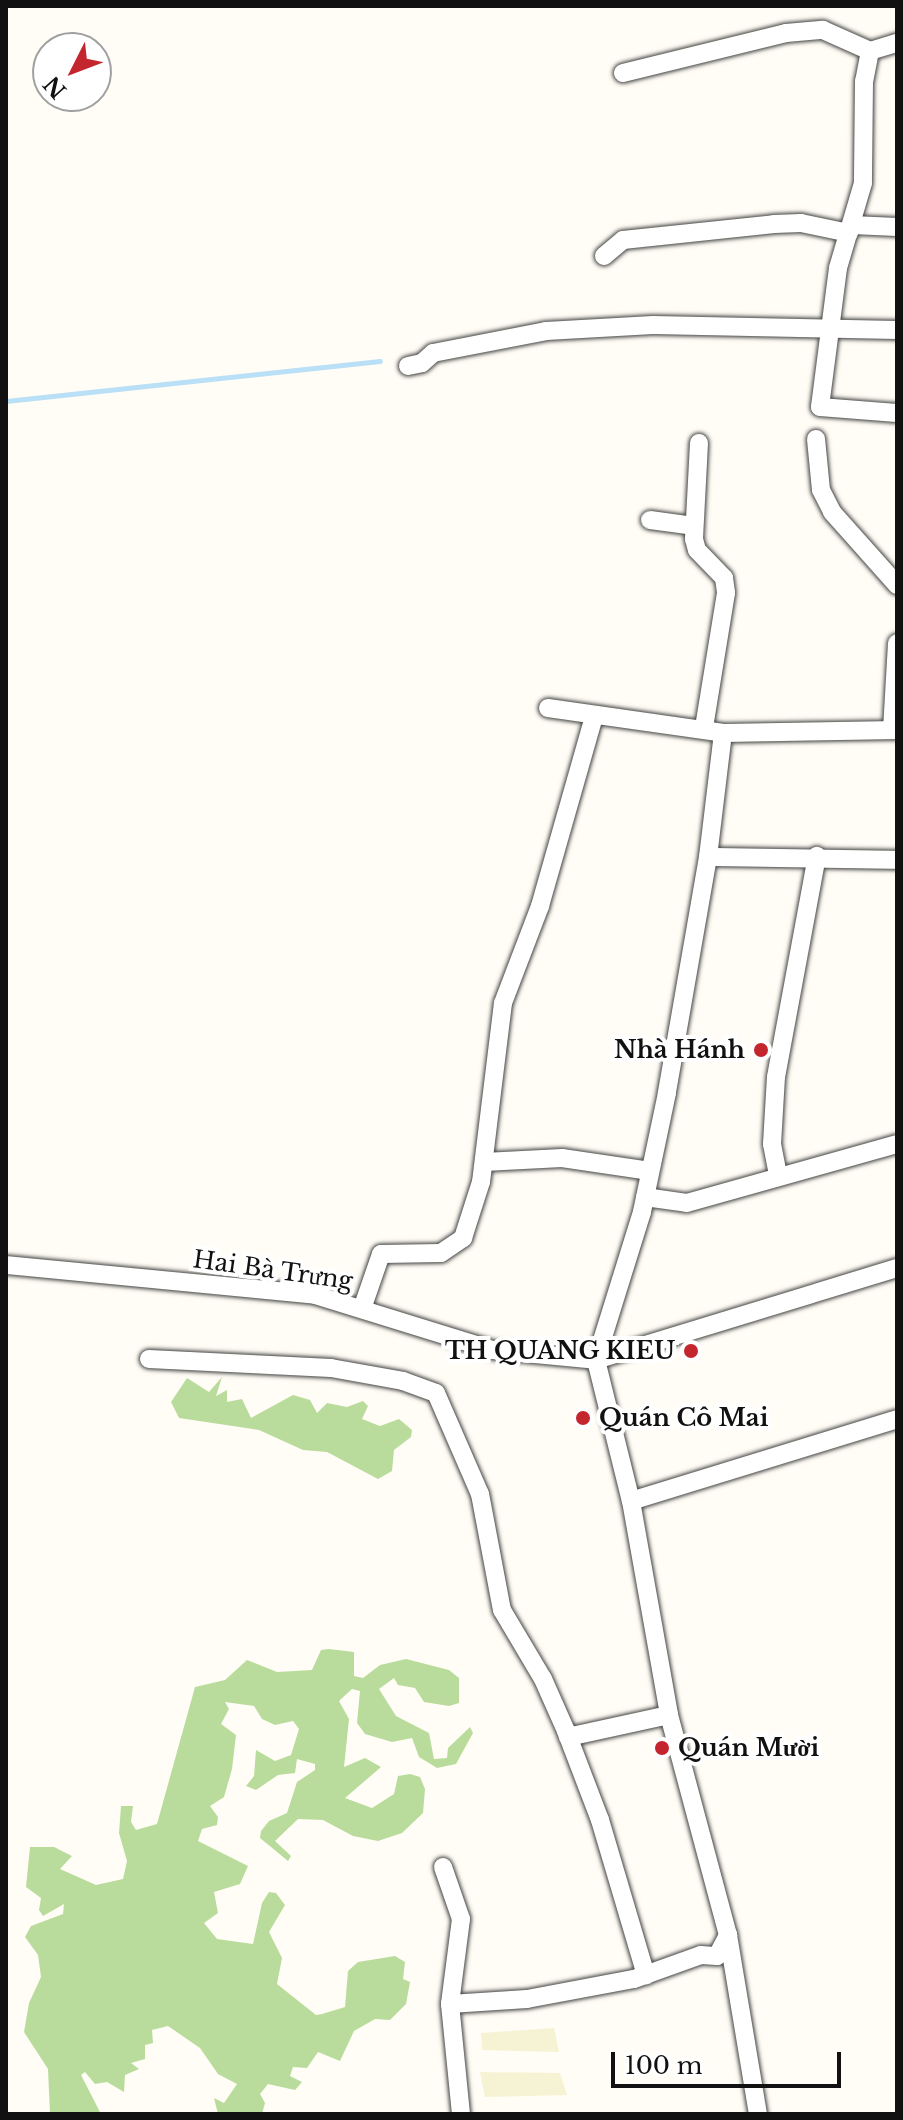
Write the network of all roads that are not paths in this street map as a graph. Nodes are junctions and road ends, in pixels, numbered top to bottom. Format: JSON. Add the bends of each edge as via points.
{"nodes":[{"id":1,"x":897,"y":43,"type":"edge"},
{"id":2,"x":870,"y":51,"type":"junction"},
{"id":3,"x":623,"y":73,"type":"dead end"},
{"id":4,"x":897,"y":227,"type":"edge"},
{"id":5,"x":850,"y":229,"type":"junction"},
{"id":6,"x":604,"y":256,"type":"dead end"},
{"id":7,"x":831,"y":328,"type":"junction"},
{"id":8,"x":897,"y":330,"type":"edge"},
{"id":9,"x":408,"y":366,"type":"dead end"},
{"id":10,"x":897,"y":413,"type":"edge"},
{"id":11,"x":816,"y":439,"type":"dead end"},
{"id":12,"x":699,"y":443,"type":"dead end"},
{"id":13,"x":650,"y":520,"type":"dead end"},
{"id":14,"x":694,"y":526,"type":"junction"},
{"id":15,"x":897,"y":585,"type":"edge"},
{"id":16,"x":897,"y":643,"type":"edge"},
{"id":17,"x":548,"y":708,"type":"dead end"},
{"id":18,"x":594,"y":717,"type":"junction"},
{"id":19,"x":704,"y":728,"type":"junction"},
{"id":20,"x":894,"y":730,"type":"edge"},
{"id":21,"x":723,"y":733,"type":"junction"},
{"id":22,"x":817,"y":856,"type":"junction"},
{"id":23,"x":708,"y":857,"type":"junction"},
{"id":24,"x":897,"y":860,"type":"edge"},
{"id":25,"x":897,"y":1144,"type":"edge"},
{"id":26,"x":484,"y":1162,"type":"junction"},
{"id":27,"x":650,"y":1171,"type":"junction"},
{"id":28,"x":778,"y":1175,"type":"junction"},
{"id":29,"x":645,"y":1197,"type":"junction"},
{"id":30,"x":6,"y":1265,"type":"edge"},
{"id":31,"x":897,"y":1268,"type":"edge"},
{"id":32,"x":363,"y":1306,"type":"junction"},
{"id":33,"x":149,"y":1359,"type":"dead end"},
{"id":34,"x":596,"y":1360,"type":"junction"},
{"id":35,"x":897,"y":1419,"type":"edge"},
{"id":36,"x":631,"y":1501,"type":"junction"},
{"id":37,"x":669,"y":1715,"type":"junction"},
{"id":38,"x":568,"y":1737,"type":"junction"},
{"id":39,"x":443,"y":1867,"type":"dead end"},
{"id":40,"x":728,"y":1935,"type":"junction"},
{"id":41,"x":646,"y":1975,"type":"junction"},
{"id":42,"x":450,"y":2004,"type":"junction"},
{"id":43,"x":461,"y":2114,"type":"edge"},
{"id":44,"x":758,"y":2114,"type":"edge"}],
"edges":[{"from":1,"to":2,"type":"street"},
{"from":2,"to":3,"type":"street","via":[[823,30],[786,33]]},
{"from":2,"to":5,"type":"street","via":[[864,81],[863,183]]},
{"from":4,"to":5,"type":"street"},
{"from":5,"to":6,"type":"street","via":[[774,224],[623,240]]},
{"from":5,"to":7,"type":"street","via":[[838,268]]},
{"from":7,"to":8,"type":"street"},
{"from":7,"to":9,"type":"street","via":[[653,325],[546,331],[433,353]]},
{"from":7,"to":10,"type":"street","via":[[820,407]]},
{"from":11,"to":15,"type":"street","via":[[821,490],[832,512]]},
{"from":12,"to":14,"type":"street"},
{"from":13,"to":14,"type":"street"},
{"from":14,"to":19,"type":"street","via":[[697,550],[724,578],[726,593]]},
{"from":16,"to":20,"type":"street"},
{"from":17,"to":18,"type":"street"},
{"from":18,"to":19,"type":"street"},
{"from":18,"to":26,"type":"street","via":[[540,906],[503,1003]]},
{"from":19,"to":21,"type":"street"},
{"from":20,"to":21,"type":"street"},
{"from":21,"to":23,"type":"street"},
{"from":22,"to":23,"type":"street"},
{"from":22,"to":24,"type":"street"},
{"from":22,"to":28,"type":"street","via":[[776,1077],[772,1144]]},
{"from":23,"to":27,"type":"street"},
{"from":25,"to":28,"type":"street"},
{"from":26,"to":27,"type":"street","via":[[562,1158]]},
{"from":26,"to":32,"type":"street","via":[[457,1246],[441,1253],[381,1254]]},
{"from":27,"to":29,"type":"street"},
{"from":28,"to":29,"type":"street","via":[[687,1203]]},
{"from":29,"to":34,"type":"street"},
{"from":30,"to":32,"type":"street","name":"Hai Bà Trưng","via":[[315,1295]]},
{"from":31,"to":34,"type":"street","name":"Hai Bà Trưng"},
{"from":32,"to":34,"type":"street","name":"Hai Bà Trưng","via":[[493,1350]]},
{"from":33,"to":38,"type":"street","via":[[331,1368],[403,1381],[436,1393],[480,1494],[502,1610],[543,1679]]},
{"from":34,"to":36,"type":"street"},
{"from":35,"to":36,"type":"street"},
{"from":36,"to":37,"type":"street"},
{"from":37,"to":38,"type":"street"},
{"from":37,"to":40,"type":"street"},
{"from":38,"to":41,"type":"street"},
{"from":39,"to":42,"type":"street","via":[[461,1919]]},
{"from":40,"to":41,"type":"street","via":[[717,1956],[701,1955]]},
{"from":40,"to":44,"type":"street"},
{"from":41,"to":42,"type":"street","via":[[588,1990]]},
{"from":42,"to":43,"type":"street"}]}
